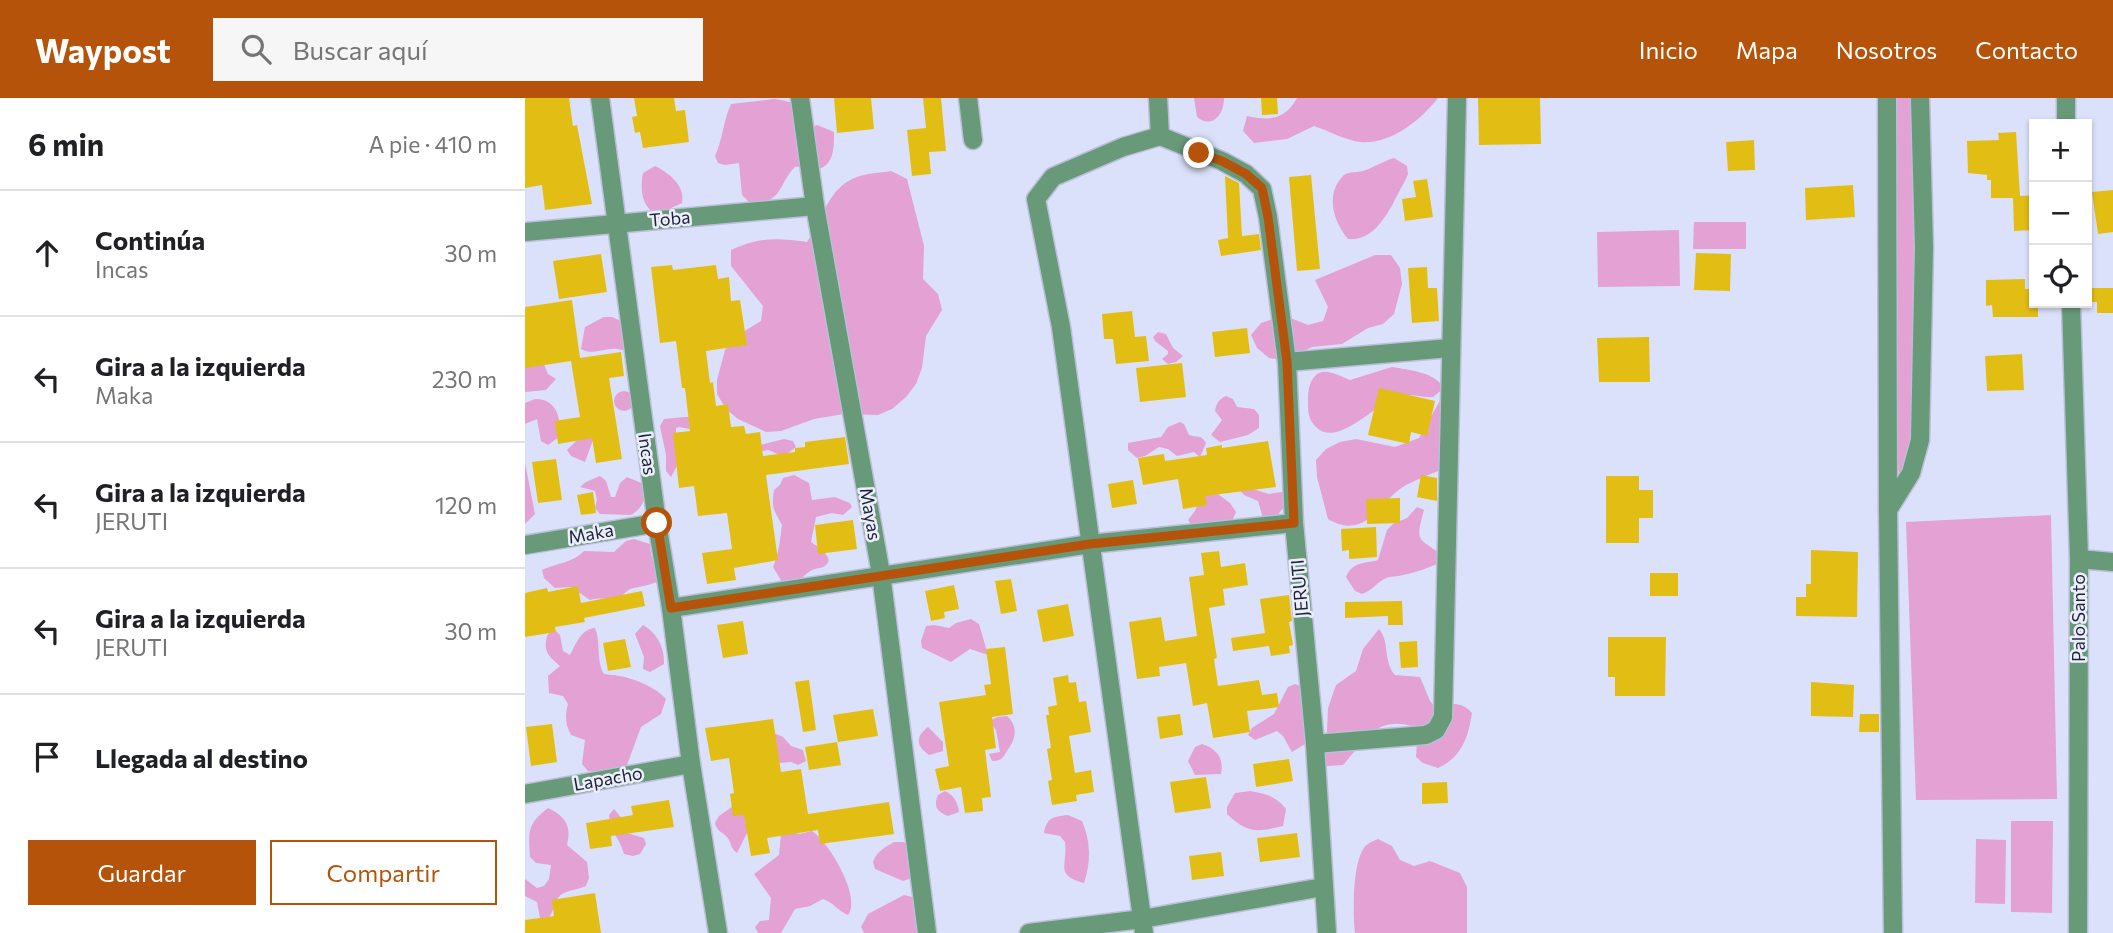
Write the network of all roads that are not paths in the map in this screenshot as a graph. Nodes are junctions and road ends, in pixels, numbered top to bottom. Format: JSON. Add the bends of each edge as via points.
{"nodes":[{"id":1,"x":600,"y":98,"type":"edge"},
{"id":2,"x":800,"y":98,"type":"edge"},
{"id":3,"x":968,"y":98,"type":"edge"},
{"id":4,"x":1158,"y":98,"type":"edge"},
{"id":5,"x":1457,"y":98,"type":"edge"},
{"id":6,"x":1888,"y":98,"type":"edge"},
{"id":7,"x":1920,"y":98,"type":"edge"},
{"id":8,"x":2066,"y":98,"type":"edge"},
{"id":9,"x":2066,"y":119,"type":"edge"},
{"id":10,"x":1160,"y":136,"type":"junction"},
{"id":11,"x":973,"y":140,"type":"dead end"},
{"id":12,"x":815,"y":206,"type":"junction"},
{"id":13,"x":617,"y":224,"type":"junction"},
{"id":14,"x":525,"y":232,"type":"edge"},
{"id":15,"x":2071,"y":308,"type":"edge"},
{"id":16,"x":1450,"y":348,"type":"junction"},
{"id":17,"x":1287,"y":362,"type":"junction"},
{"id":18,"x":1888,"y":510,"type":"junction"},
{"id":19,"x":657,"y":523,"type":"junction"},
{"id":20,"x":1294,"y":523,"type":"junction"},
{"id":21,"x":1090,"y":544,"type":"junction"},
{"id":22,"x":525,"y":545,"type":"edge"},
{"id":23,"x":2079,"y":559,"type":"junction"},
{"id":24,"x":2113,"y":562,"type":"edge"},
{"id":25,"x":881,"y":574,"type":"junction"},
{"id":26,"x":671,"y":608,"type":"junction"},
{"id":27,"x":1315,"y":744,"type":"junction"},
{"id":28,"x":691,"y":764,"type":"junction"},
{"id":29,"x":525,"y":794,"type":"edge"},
{"id":30,"x":1323,"y":887,"type":"junction"},
{"id":31,"x":1143,"y":926,"type":"edge"},
{"id":32,"x":718,"y":933,"type":"edge"},
{"id":33,"x":927,"y":933,"type":"edge"},
{"id":34,"x":1029,"y":933,"type":"edge"},
{"id":35,"x":1328,"y":933,"type":"edge"},
{"id":36,"x":1893,"y":933,"type":"edge"},
{"id":37,"x":2078,"y":933,"type":"edge"}],
"edges":[{"from":1,"to":13,"type":"street","name":"Incas"},
{"from":2,"to":12,"type":"street","name":"Mayas"},
{"from":3,"to":11,"type":"street"},
{"from":4,"to":10,"type":"street"},
{"from":5,"to":16,"type":"street"},
{"from":6,"to":18,"type":"street"},
{"from":7,"to":18,"type":"street","via":[[1924,250],[1920,440],[1911,473]]},
{"from":8,"to":9,"type":"street"},
{"from":10,"to":17,"type":"street","name":"JERUTI","via":[[1222,161],[1262,188]]},
{"from":10,"to":21,"type":"street","via":[[1053,177],[1036,199],[1061,327]]},
{"from":12,"to":13,"type":"street","name":"Toba"},
{"from":12,"to":25,"type":"street","name":"Mayas"},
{"from":13,"to":14,"type":"street","name":"Toba"},
{"from":13,"to":19,"type":"street","name":"Incas"},
{"from":15,"to":23,"type":"street","name":"Palo Santo"},
{"from":16,"to":17,"type":"street"},
{"from":16,"to":27,"type":"street","via":[[1443,717],[1436,730],[1426,734]]},
{"from":17,"to":20,"type":"street","name":"JERUTI"},
{"from":18,"to":36,"type":"street"},
{"from":19,"to":22,"type":"street","name":"Maka"},
{"from":19,"to":26,"type":"street","name":"Incas"},
{"from":20,"to":21,"type":"street"},
{"from":20,"to":27,"type":"street","name":"JERUTI"},
{"from":21,"to":25,"type":"street"},
{"from":21,"to":31,"type":"street"},
{"from":23,"to":24,"type":"street"},
{"from":23,"to":37,"type":"street","name":"Palo Santo"},
{"from":25,"to":26,"type":"street"},
{"from":25,"to":33,"type":"street","name":"Mayas"},
{"from":26,"to":28,"type":"street","name":"Incas"},
{"from":27,"to":30,"type":"street","name":"JERUTI"},
{"from":28,"to":29,"type":"street","name":"Lapacho"},
{"from":28,"to":32,"type":"street","name":"Incas"},
{"from":30,"to":31,"type":"street"},
{"from":30,"to":35,"type":"street","name":"JERUTI"},
{"from":31,"to":34,"type":"street"}]}
